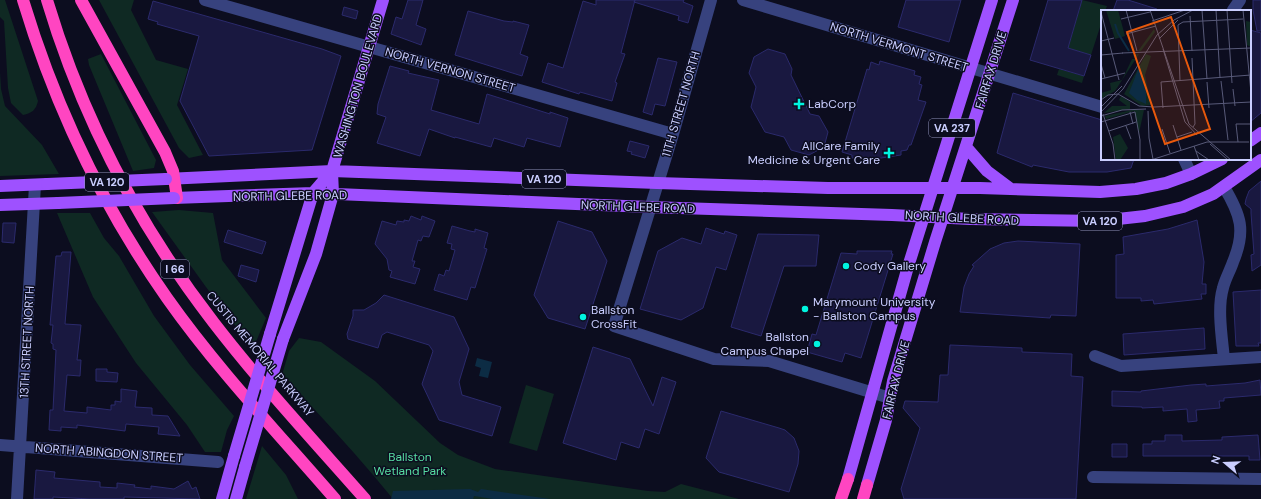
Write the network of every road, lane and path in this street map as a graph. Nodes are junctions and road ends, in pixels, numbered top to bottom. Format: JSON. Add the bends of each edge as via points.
{"nodes":[{"id":1,"x":23,"y":0,"type":"edge"},
{"id":2,"x":47,"y":0,"type":"edge"},
{"id":3,"x":81,"y":0,"type":"edge"},
{"id":4,"x":205,"y":0,"type":"edge"},
{"id":5,"x":383,"y":0,"type":"edge"},
{"id":6,"x":711,"y":0,"type":"edge"},
{"id":7,"x":743,"y":0,"type":"edge"},
{"id":8,"x":992,"y":0,"type":"edge"},
{"id":9,"x":1013,"y":0,"type":"edge"},
{"id":10,"x":1240,"y":0,"type":"edge"},
{"id":11,"x":1233,"y":10,"type":"edge"},
{"id":12,"x":369,"y":47,"type":"junction"},
{"id":13,"x":971,"y":69,"type":"junction"},
{"id":14,"x":990,"y":74,"type":"junction"},
{"id":15,"x":1101,"y":107,"type":"edge"},
{"id":16,"x":1261,"y":133,"type":"edge"},
{"id":17,"x":673,"y":134,"type":"junction"},
{"id":18,"x":1251,"y":140,"type":"edge"},
{"id":19,"x":967,"y":148,"type":"junction"},
{"id":20,"x":1184,"y":160,"type":"edge"},
{"id":21,"x":1220,"y":160,"type":"edge"},
{"id":22,"x":1261,"y":160,"type":"edge"},
{"id":23,"x":332,"y":171,"type":"junction"},
{"id":24,"x":1191,"y":174,"type":"junction"},
{"id":25,"x":171,"y":179,"type":"junction"},
{"id":26,"x":41,"y":184,"type":"junction"},
{"id":27,"x":657,"y":184,"type":"junction"},
{"id":28,"x":0,"y":186,"type":"edge"},
{"id":29,"x":933,"y":187,"type":"junction"},
{"id":30,"x":1224,"y":187,"type":"junction"},
{"id":31,"x":954,"y":188,"type":"junction"},
{"id":32,"x":1011,"y":189,"type":"junction"},
{"id":33,"x":313,"y":193,"type":"junction"},
{"id":34,"x":333,"y":194,"type":"junction"},
{"id":35,"x":176,"y":198,"type":"junction"},
{"id":36,"x":35,"y":204,"type":"junction"},
{"id":37,"x":0,"y":205,"type":"edge"},
{"id":38,"x":650,"y":207,"type":"junction"},
{"id":39,"x":924,"y":216,"type":"junction"},
{"id":40,"x":944,"y":218,"type":"junction"},
{"id":41,"x":1095,"y":356,"type":"dead end"},
{"id":42,"x":1261,"y":357,"type":"edge"},
{"id":43,"x":1224,"y":359,"type":"junction"},
{"id":44,"x":873,"y":393,"type":"junction"},
{"id":45,"x":890,"y":398,"type":"junction"},
{"id":46,"x":0,"y":445,"type":"edge"},
{"id":47,"x":21,"y":447,"type":"junction"},
{"id":48,"x":218,"y":462,"type":"dead end"},
{"id":49,"x":1093,"y":477,"type":"dead end"},
{"id":50,"x":848,"y":479,"type":"joint"},
{"id":51,"x":1261,"y":479,"type":"edge"},
{"id":52,"x":867,"y":485,"type":"joint"},
{"id":53,"x":18,"y":499,"type":"edge"},
{"id":54,"x":222,"y":499,"type":"edge"},
{"id":55,"x":236,"y":499,"type":"edge"},
{"id":56,"x":336,"y":499,"type":"edge"},
{"id":57,"x":365,"y":499,"type":"edge"},
{"id":58,"x":841,"y":499,"type":"edge"},
{"id":59,"x":863,"y":499,"type":"edge"}],
"edges":[{"from":1,"to":56,"type":"highway","number":"I 66","via":[[46,67],[80,148],[140,256],[167,298],[211,356]]},
{"from":2,"to":57,"type":"highway","name":"CUSTIS MEMORIAL PARKWAY","number":"I 66","via":[[60,43],[92,121],[123,183],[163,252],[231,345]]},
{"from":3,"to":25,"type":"highway","via":[[158,138],[170,164]]},
{"from":4,"to":12,"type":"street","name":"NORTH VERNON STREET"},
{"from":5,"to":12,"type":"main road","name":"WASHINGTON BOULEVARD"},
{"from":6,"to":17,"type":"street","name":"11TH STREET NORTH"},
{"from":7,"to":13,"type":"street","name":"NORTH VERMONT STREET"},
{"from":8,"to":13,"type":"main road","name":"FAIRFAX DRIVE","number":"VA 237"},
{"from":9,"to":14,"type":"main road","name":"FAIRFAX DRIVE","number":"VA 237"},
{"from":10,"to":11,"type":"street"},
{"from":12,"to":17,"type":"street","name":"NORTH VERNON STREET"},
{"from":12,"to":23,"type":"main road","name":"WASHINGTON BOULEVARD"},
{"from":13,"to":14,"type":"street","name":"NORTH VERMONT STREET"},
{"from":13,"to":29,"type":"main road","name":"FAIRFAX DRIVE","number":"VA 237"},
{"from":14,"to":15,"type":"street","name":"NORTH VERMONT STREET"},
{"from":14,"to":19,"type":"main road","name":"FAIRFAX DRIVE","number":"VA 237"},
{"from":16,"to":18,"type":"main road"},
{"from":17,"to":27,"type":"street","name":"11TH STREET NORTH"},
{"from":19,"to":31,"type":"main road","name":"FAIRFAX DRIVE","number":"VA 237"},
{"from":19,"to":32,"type":"main road","via":[[987,171]]},
{"from":20,"to":24,"type":"street"},
{"from":21,"to":24,"type":"main road","name":"NORTH GLEBE ROAD","number":"VA 120"},
{"from":22,"to":30,"type":"main road","name":"NORTH GLEBE ROAD","number":"VA 120"},
{"from":23,"to":25,"type":"main road","name":"NORTH GLEBE ROAD","number":"VA 120"},
{"from":23,"to":27,"type":"main road","name":"NORTH GLEBE ROAD","number":"VA 120"},
{"from":23,"to":33,"type":"main road","name":"WASHINGTON BOULEVARD"},
{"from":23,"to":34,"type":"main road","name":"WASHINGTON BOULEVARD"},
{"from":24,"to":32,"type":"main road","name":"NORTH GLEBE ROAD","number":"VA 120","via":[[1152,186],[1118,191],[1058,192]]},
{"from":25,"to":26,"type":"main road","name":"NORTH GLEBE ROAD","number":"VA 120","bridge":true},
{"from":25,"to":35,"type":"highway"},
{"from":26,"to":28,"type":"main road","name":"NORTH GLEBE ROAD","number":"VA 120"},
{"from":26,"to":36,"type":"street","name":"13TH STREET NORTH"},
{"from":27,"to":29,"type":"main road","name":"NORTH GLEBE ROAD","number":"VA 120","via":[[835,188]]},
{"from":27,"to":38,"type":"street","name":"11TH STREET NORTH"},
{"from":29,"to":31,"type":"main road","name":"NORTH GLEBE ROAD","number":"VA 120"},
{"from":29,"to":39,"type":"main road","name":"FAIRFAX DRIVE"},
{"from":30,"to":40,"type":"main road","name":"NORTH GLEBE ROAD","number":"VA 120","via":[[1183,207],[1121,220],[1085,222]]},
{"from":30,"to":43,"type":"street","via":[[1240,217],[1242,231],[1223,288],[1221,325]]},
{"from":31,"to":32,"type":"main road","name":"NORTH GLEBE ROAD","number":"VA 120"},
{"from":31,"to":40,"type":"main road","name":"FAIRFAX DRIVE","number":"VA 237"},
{"from":33,"to":34,"type":"main road","name":"NORTH GLEBE ROAD","number":"VA 120"},
{"from":33,"to":35,"type":"main road","name":"NORTH GLEBE ROAD","number":"VA 120"},
{"from":33,"to":54,"type":"main road","name":"WASHINGTON BOULEVARD","bridge":true},
{"from":34,"to":38,"type":"main road","name":"NORTH GLEBE ROAD","number":"VA 120"},
{"from":34,"to":55,"type":"main road","name":"WASHINGTON BOULEVARD","bridge":true,"via":[[316,254],[283,338]]},
{"from":35,"to":36,"type":"main road","name":"NORTH GLEBE ROAD","number":"VA 120","bridge":true},
{"from":36,"to":37,"type":"main road","name":"NORTH GLEBE ROAD","number":"VA 120"},
{"from":36,"to":47,"type":"street","name":"13TH STREET NORTH"},
{"from":38,"to":39,"type":"main road","name":"NORTH GLEBE ROAD","number":"VA 120"},
{"from":38,"to":44,"type":"street","name":"11TH STREET NORTH","via":[[614,326],[714,359],[769,361]]},
{"from":39,"to":40,"type":"main road","name":"NORTH GLEBE ROAD","number":"VA 120"},
{"from":39,"to":44,"type":"main road","name":"FAIRFAX DRIVE"},
{"from":40,"to":45,"type":"main road","name":"FAIRFAX DRIVE","via":[[893,381]]},
{"from":41,"to":43,"type":"street","via":[[1121,366]]},
{"from":42,"to":43,"type":"street"},
{"from":44,"to":45,"type":"street"},
{"from":44,"to":50,"type":"main road","name":"FAIRFAX DRIVE"},
{"from":45,"to":52,"type":"main road","name":"FAIRFAX DRIVE"},
{"from":46,"to":47,"type":"street","name":"NORTH ABINGDON STREET"},
{"from":47,"to":48,"type":"street","name":"NORTH ABINGDON STREET"},
{"from":47,"to":53,"type":"street","name":"13TH STREET NORTH"},
{"from":49,"to":51,"type":"street"},
{"from":50,"to":58,"type":"highway"},
{"from":52,"to":59,"type":"highway"}]}
